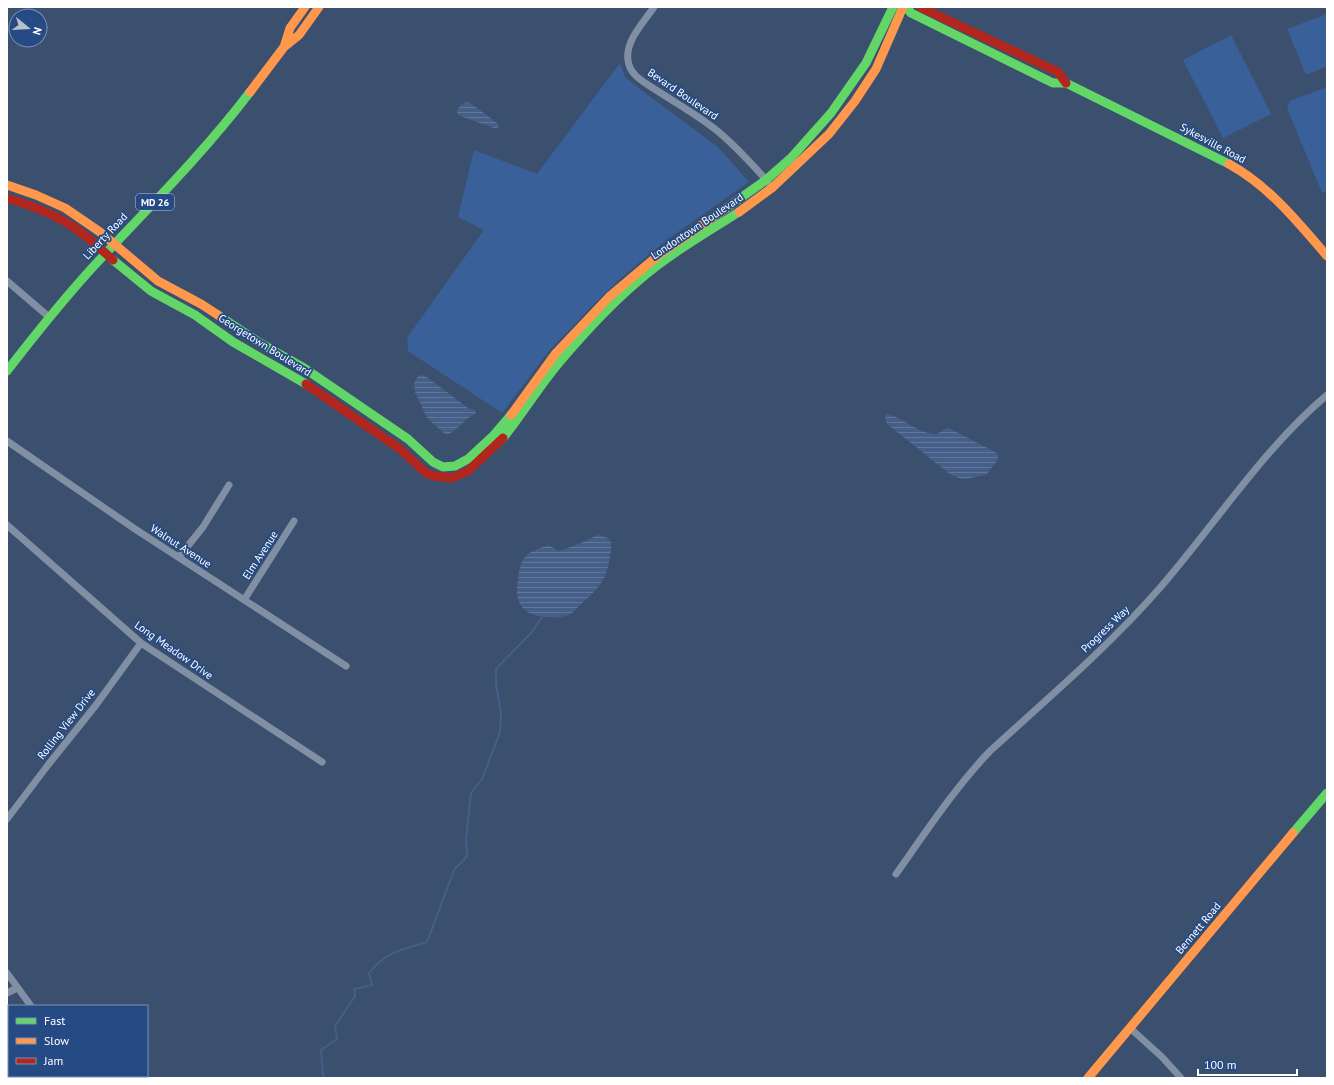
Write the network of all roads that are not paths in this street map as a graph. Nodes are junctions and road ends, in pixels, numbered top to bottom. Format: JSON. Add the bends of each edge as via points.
{"nodes":[{"id":1,"x":305,"y":7,"type":"edge"},
{"id":2,"x":319,"y":7,"type":"edge"},
{"id":3,"x":654,"y":7,"type":"edge"},
{"id":4,"x":893,"y":7,"type":"edge"},
{"id":5,"x":903,"y":7,"type":"edge"},
{"id":6,"x":906,"y":7,"type":"edge"},
{"id":7,"x":920,"y":7,"type":"edge"},
{"id":8,"x":284,"y":46,"type":"junction"},
{"id":9,"x":1066,"y":83,"type":"junction"},
{"id":10,"x":766,"y":180,"type":"junction"},
{"id":11,"x":7,"y":185,"type":"edge"},
{"id":12,"x":773,"y":188,"type":"junction"},
{"id":13,"x":7,"y":198,"type":"edge"},
{"id":14,"x":114,"y":244,"type":"junction"},
{"id":15,"x":105,"y":253,"type":"junction"},
{"id":16,"x":1327,"y":256,"type":"edge"},
{"id":17,"x":7,"y":281,"type":"edge"},
{"id":18,"x":48,"y":317,"type":"junction"},
{"id":19,"x":7,"y":370,"type":"edge"},
{"id":20,"x":1327,"y":395,"type":"edge"},
{"id":21,"x":7,"y":441,"type":"edge"},
{"id":22,"x":484,"y":450,"type":"junction"},
{"id":23,"x":228,"y":485,"type":"dead end"},
{"id":24,"x":294,"y":522,"type":"dead end"},
{"id":25,"x":7,"y":525,"type":"edge"},
{"id":26,"x":179,"y":557,"type":"junction"},
{"id":27,"x":244,"y":600,"type":"junction"},
{"id":28,"x":141,"y":643,"type":"junction"},
{"id":29,"x":346,"y":666,"type":"dead end"},
{"id":30,"x":322,"y":762,"type":"dead end"},
{"id":31,"x":1327,"y":793,"type":"edge"},
{"id":32,"x":7,"y":819,"type":"edge"},
{"id":33,"x":896,"y":874,"type":"dead end"},
{"id":34,"x":7,"y":973,"type":"edge"},
{"id":35,"x":17,"y":988,"type":"junction"},
{"id":36,"x":7,"y":993,"type":"edge"},
{"id":37,"x":30,"y":1005,"type":"edge"},
{"id":38,"x":1130,"y":1028,"type":"junction"},
{"id":39,"x":1088,"y":1078,"type":"edge"},
{"id":40,"x":1181,"y":1078,"type":"edge"}],
"edges":[{"from":1,"to":8,"type":"street","name":"Liberty Road","number":"MD 26","via":[[290,28]]},
{"from":2,"to":8,"type":"street","name":"Liberty Road","number":"MD 26","via":[[299,34]]},
{"from":3,"to":10,"type":"street","name":"Bevard Boulevard","via":[[629,46],[629,66],[646,83],[721,134]]},
{"from":4,"to":10,"type":"street","name":"Londontown Boulevard","via":[[866,63],[845,95],[791,158]]},
{"from":5,"to":12,"type":"street","name":"Londontown Boulevard","via":[[876,69],[855,101],[829,134]]},
{"from":6,"to":9,"type":"street","name":"Sykesville Road","via":[[911,13],[1053,83]]},
{"from":7,"to":9,"type":"street","name":"Sykesville Road","via":[[1058,72]]},
{"from":8,"to":14,"type":"street","name":"Liberty Road","number":"MD 26","via":[[249,94],[189,166]]},
{"from":9,"to":16,"type":"street","name":"Sykesville Road","via":[[1212,155],[1248,176],[1284,207]]},
{"from":10,"to":12,"type":"street","name":"Bevard Boulevard"},
{"from":10,"to":22,"type":"street","name":"Londontown Boulevard","via":[[661,253],[589,317],[556,353]]},
{"from":11,"to":14,"type":"street","name":"Georgetown Boulevard","via":[[66,208]]},
{"from":12,"to":22,"type":"street","name":"Londontown Boulevard","via":[[747,208],[689,243],[638,281],[575,344],[514,424]]},
{"from":13,"to":15,"type":"street","name":"Georgetown Boulevard","via":[[60,219]]},
{"from":14,"to":15,"type":"street","name":"Liberty Road","number":"MD 26"},
{"from":14,"to":22,"type":"street","name":"Georgetown Boulevard","via":[[158,281],[201,304],[304,368],[398,432],[438,465],[450,467],[461,464]]},
{"from":15,"to":18,"type":"street","name":"Liberty Road","number":"MD 26"},
{"from":15,"to":22,"type":"street","name":"Georgetown Boulevard","via":[[151,291],[195,315],[233,342],[298,380],[400,449],[426,473],[443,478],[456,476],[468,471]]},
{"from":17,"to":18,"type":"street"},
{"from":18,"to":19,"type":"street","name":"Liberty Road","number":"MD 26"},
{"from":20,"to":33,"type":"street","name":"Progress Way","via":[[1260,464],[1200,540],[1138,612],[977,765],[945,804]]},
{"from":21,"to":26,"type":"street","name":"Walnut Avenue"},
{"from":23,"to":26,"type":"street","via":[[203,527]]},
{"from":24,"to":27,"type":"street","name":"Elm Avenue"},
{"from":25,"to":28,"type":"street","name":"Long Meadow Drive"},
{"from":26,"to":27,"type":"street","name":"Walnut Avenue"},
{"from":27,"to":29,"type":"street","name":"Walnut Avenue"},
{"from":28,"to":30,"type":"street","name":"Long Meadow Drive"},
{"from":28,"to":32,"type":"street","name":"Rolling View Drive"},
{"from":31,"to":38,"type":"street","name":"Bennett Road"},
{"from":34,"to":35,"type":"street"},
{"from":35,"to":36,"type":"street"},
{"from":35,"to":37,"type":"street"},
{"from":38,"to":39,"type":"street","name":"Bennett Road"},
{"from":38,"to":40,"type":"street"}]}
